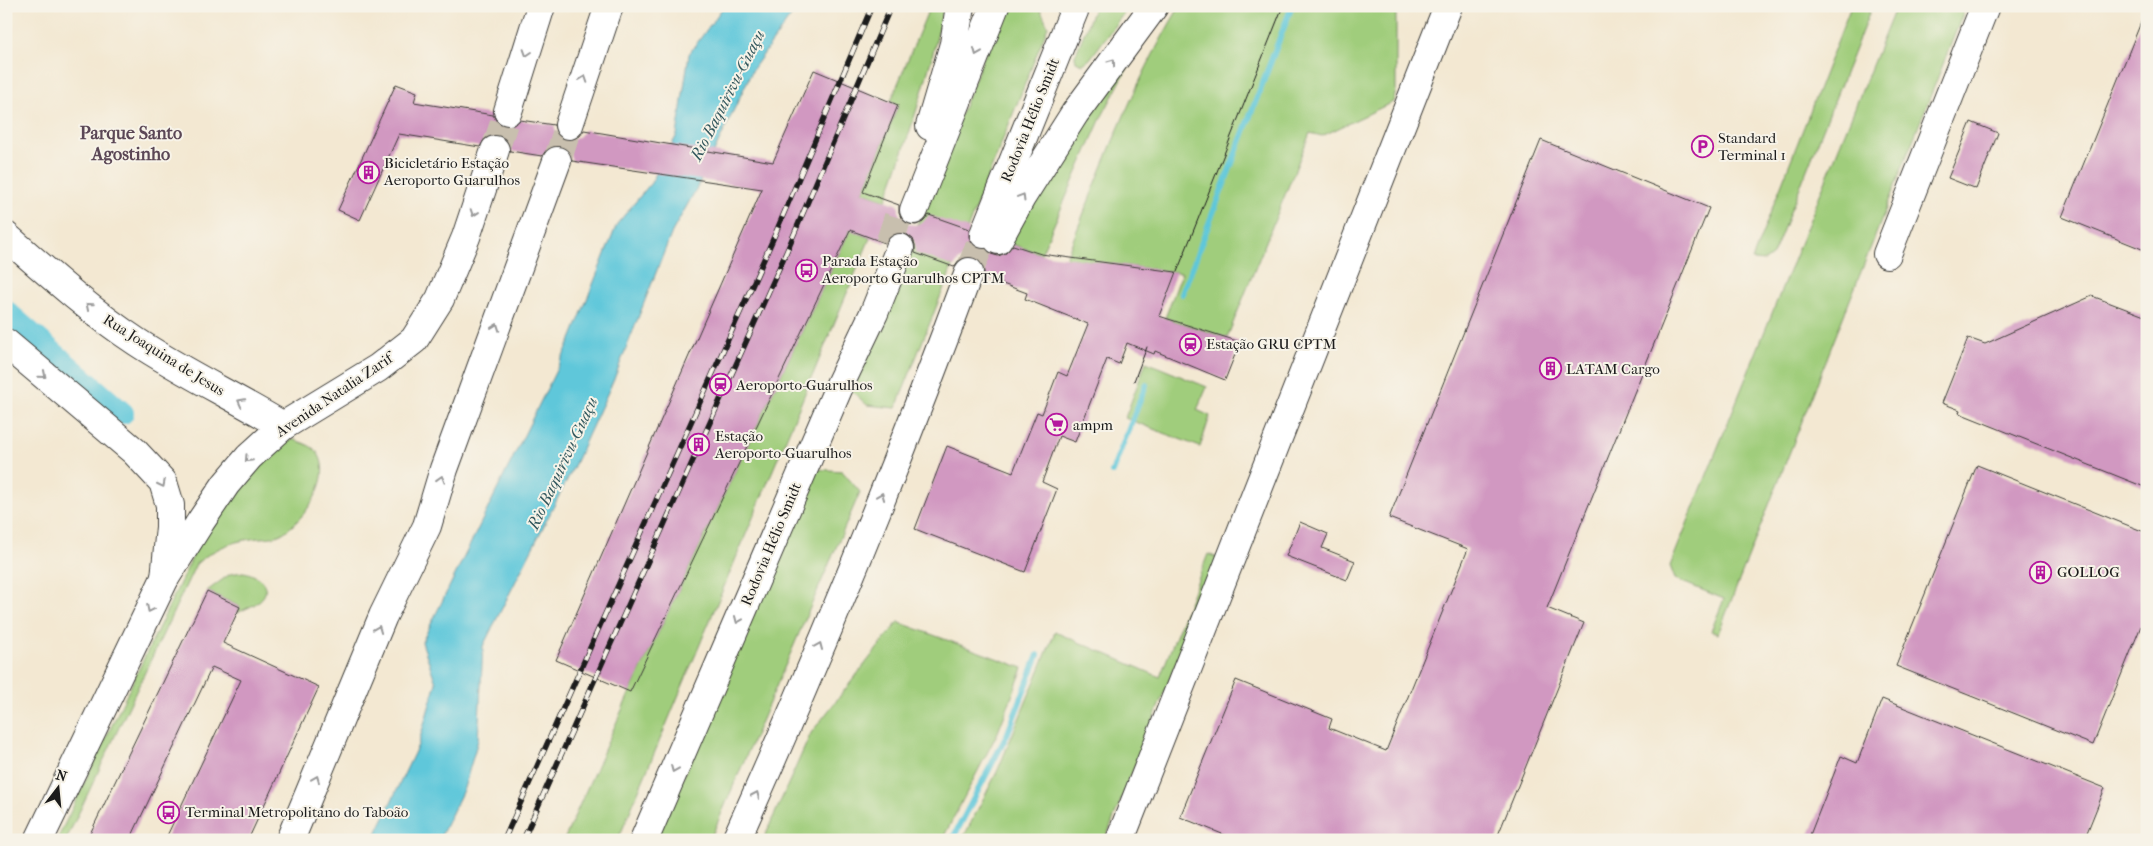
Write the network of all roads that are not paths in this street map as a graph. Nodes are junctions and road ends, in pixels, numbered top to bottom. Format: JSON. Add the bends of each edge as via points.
{"nodes":[{"id":1,"x":541,"y":6,"type":"edge"},
{"id":2,"x":609,"y":6,"type":"edge"},
{"id":3,"x":960,"y":6,"type":"edge"},
{"id":4,"x":995,"y":6,"type":"edge"},
{"id":5,"x":1076,"y":6,"type":"edge"},
{"id":6,"x":1154,"y":6,"type":"edge"},
{"id":7,"x":1985,"y":6,"type":"edge"},
{"id":8,"x":1440,"y":12,"type":"edge"},
{"id":9,"x":508,"y":111,"type":"tunnel mouth"},
{"id":10,"x":569,"y":125,"type":"tunnel mouth"},
{"id":11,"x":495,"y":150,"type":"tunnel mouth"},
{"id":12,"x":557,"y":161,"type":"tunnel mouth"},
{"id":13,"x":6,"y":236,"type":"edge"},
{"id":14,"x":894,"y":246,"type":"tunnel mouth"},
{"id":15,"x":1887,"y":254,"type":"dead end"},
{"id":16,"x":976,"y":275,"type":"tunnel mouth"},
{"id":17,"x":6,"y":343,"type":"edge"},
{"id":18,"x":283,"y":426,"type":"junction"},
{"id":19,"x":165,"y":578,"type":"junction"},
{"id":20,"x":40,"y":840,"type":"edge"},
{"id":21,"x":290,"y":840,"type":"edge"},
{"id":22,"x":644,"y":840,"type":"edge"},
{"id":23,"x":736,"y":840,"type":"edge"},
{"id":24,"x":1120,"y":840,"type":"edge"}],
"edges":[{"from":1,"to":9,"type":"main road","one_way":true},
{"from":10,"to":2,"type":"main road","one_way":true},
{"from":4,"to":3,"type":"main road","one_way":true,"via":[[908,208],[954,44]]},
{"from":5,"to":6,"type":"main road","name":"Rodovia Hélio Smidt","one_way":true,"via":[[991,237],[1021,198],[1074,113]]},
{"from":7,"to":15,"type":"main road"},
{"from":8,"to":24,"type":"main road"},
{"from":11,"to":18,"type":"main road","name":"Avenida Natalia Zarif","one_way":true,"via":[[466,237],[440,299],[414,340],[378,368]]},
{"from":21,"to":12,"type":"main road","one_way":true,"via":[[383,616],[427,526],[444,469]]},
{"from":18,"to":13,"type":"main road","name":"Rua Joaquina de Jesus","one_way":true,"via":[[136,341],[98,314]]},
{"from":14,"to":22,"type":"main road","name":"Rodovia Hélio Smidt","one_way":true,"via":[[874,312]]},
{"from":23,"to":16,"type":"main road","one_way":true,"via":[[932,371],[960,333]]},
{"from":17,"to":19,"type":"main road","one_way":true,"via":[[134,452],[162,482],[170,505]]},
{"from":18,"to":19,"type":"main road","name":"Avenida Natalia Zarif","one_way":true,"via":[[249,457],[226,484]]},
{"from":19,"to":20,"type":"main road","name":"Avenida Natalia Zarif","one_way":true}]}
